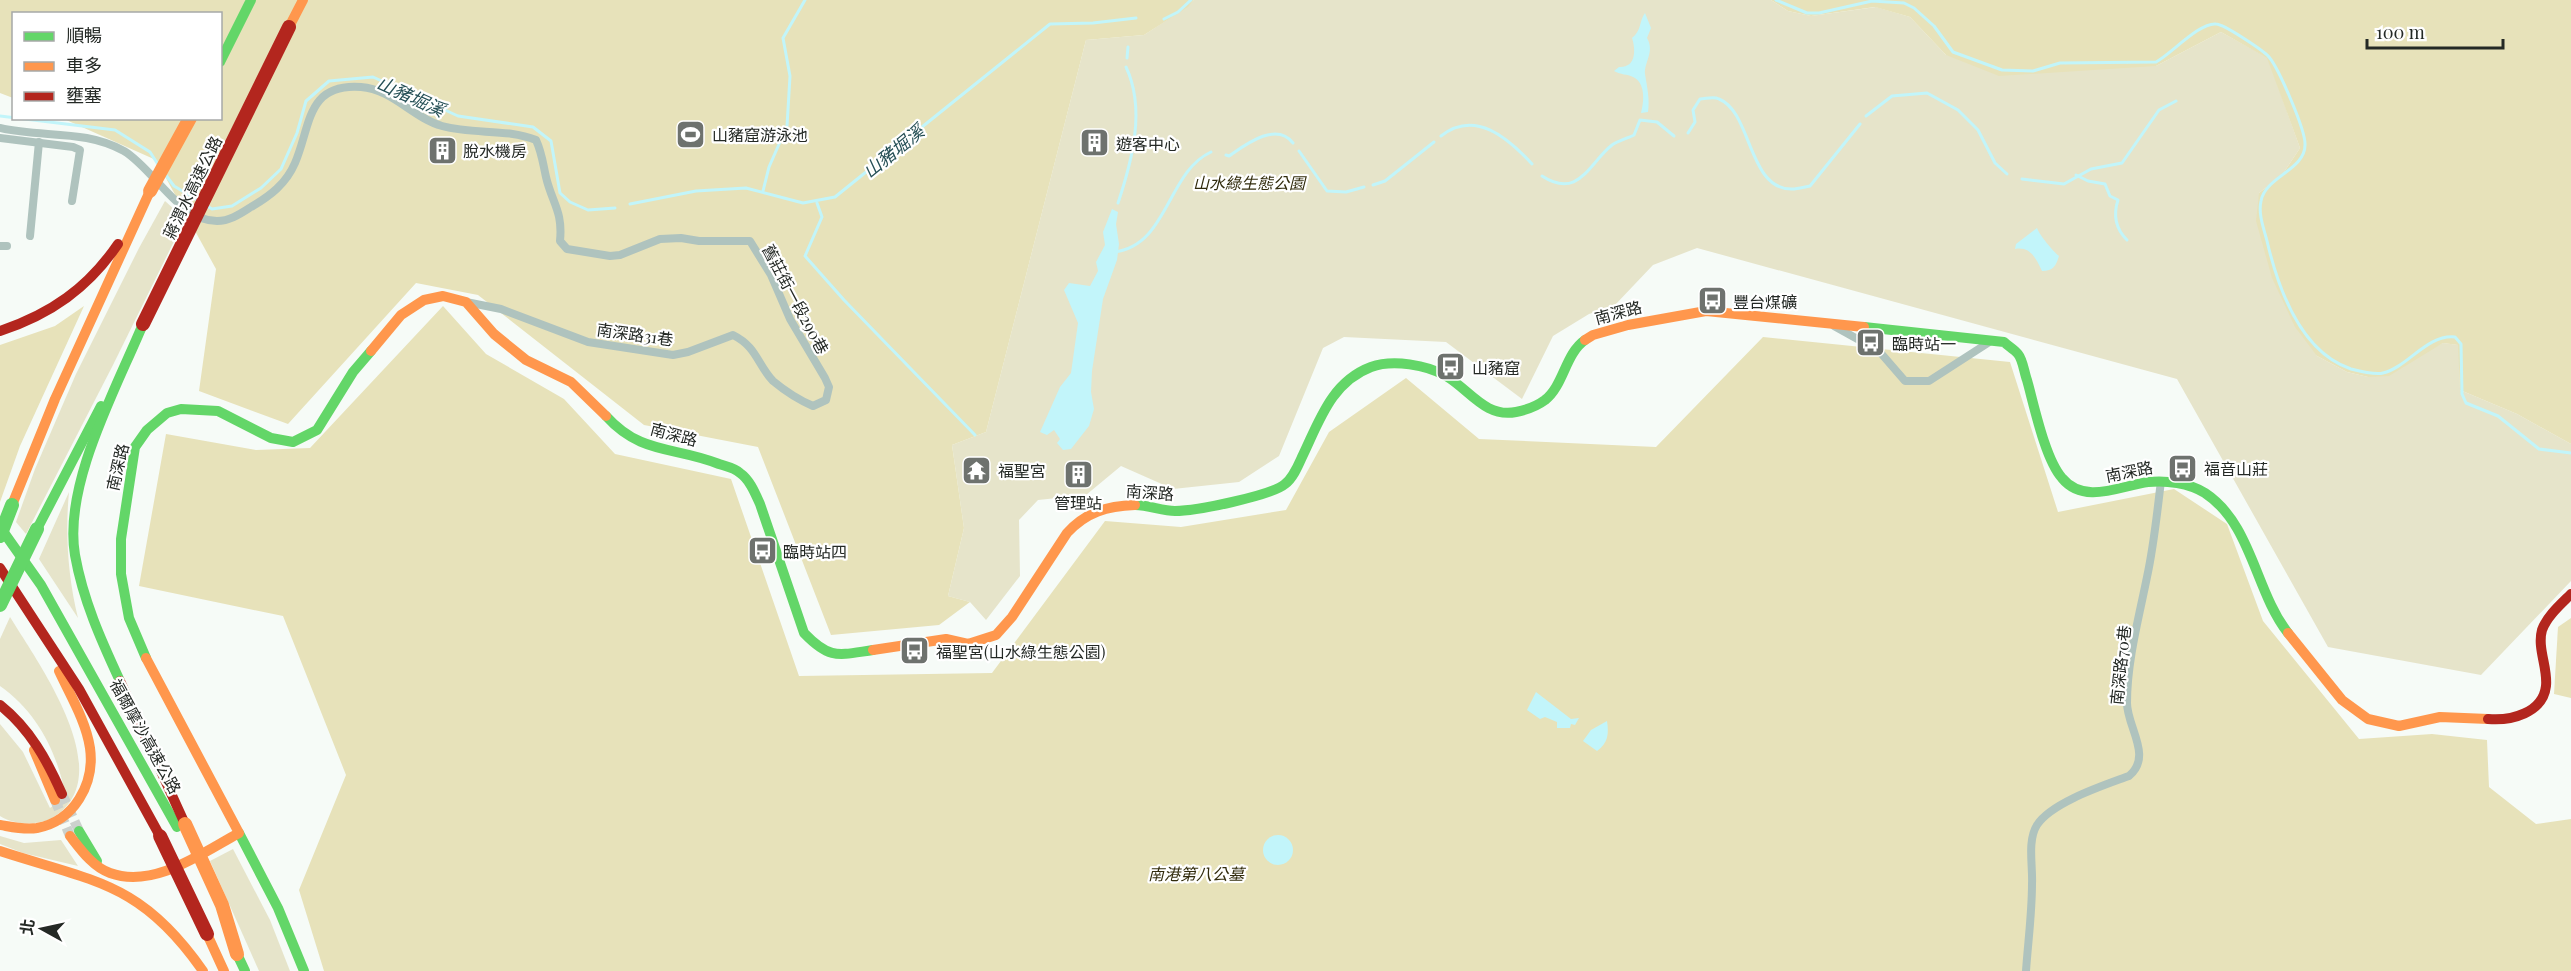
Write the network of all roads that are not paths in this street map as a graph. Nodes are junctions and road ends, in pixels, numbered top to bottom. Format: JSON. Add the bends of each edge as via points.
{"nodes":[{"id":1,"x":252,"y":0,"type":"edge"},
{"id":2,"x":303,"y":0,"type":"edge"},
{"id":3,"x":222,"y":59,"type":"edge"},
{"id":4,"x":189,"y":120,"type":"edge"},
{"id":5,"x":0,"y":128,"type":"edge"},
{"id":6,"x":0,"y":138,"type":"edge"},
{"id":7,"x":39,"y":142,"type":"junction"},
{"id":8,"x":150,"y":191,"type":"junction"},
{"id":9,"x":72,"y":201,"type":"dead end"},
{"id":10,"x":30,"y":236,"type":"dead end"},
{"id":11,"x":466,"y":302,"type":"junction"},
{"id":12,"x":143,"y":324,"type":"junction"},
{"id":13,"x":1830,"y":324,"type":"junction"},
{"id":14,"x":0,"y":331,"type":"edge"},
{"id":15,"x":1991,"y":341,"type":"junction"},
{"id":16,"x":781,"y":385,"type":"joint"},
{"id":17,"x":2161,"y":481,"type":"junction"},
{"id":18,"x":0,"y":527,"type":"edge"},
{"id":19,"x":0,"y":536,"type":"edge"},
{"id":20,"x":0,"y":568,"type":"edge"},
{"id":21,"x":2571,"y":594,"type":"edge"},
{"id":22,"x":0,"y":605,"type":"edge"},
{"id":23,"x":42,"y":634,"type":"junction"},
{"id":24,"x":0,"y":705,"type":"edge"},
{"id":25,"x":59,"y":797,"type":"tunnel mouth"},
{"id":26,"x":0,"y":825,"type":"edge"},
{"id":27,"x":181,"y":825,"type":"junction"},
{"id":28,"x":239,"y":833,"type":"junction"},
{"id":29,"x":74,"y":834,"type":"tunnel mouth"},
{"id":30,"x":0,"y":851,"type":"edge"},
{"id":31,"x":204,"y":971,"type":"edge"},
{"id":32,"x":224,"y":971,"type":"edge"},
{"id":33,"x":245,"y":971,"type":"edge"},
{"id":34,"x":304,"y":971,"type":"edge"},
{"id":35,"x":2026,"y":971,"type":"edge"}],
"edges":[{"from":1,"to":3,"type":"main road"},
{"from":2,"to":12,"type":"main road","name":"蔣渭水高速公路","bridge":true},
{"from":4,"to":8,"type":"main road","name":"蔣渭水高速公路","bridge":true},
{"from":5,"to":16,"type":"street","name":"舊莊街一段290巷","via":[[103,141],[140,162],[175,201],[217,221],[234,217],[274,192],[287,178],[317,101],[335,90],[378,90],[435,124],[453,129],[523,135],[536,140],[542,155],[560,214],[560,241],[567,249],[610,256],[660,239],[750,241],[829,387],[826,400],[813,406],[796,399]]},
{"from":6,"to":7,"type":"street"},
{"from":7,"to":9,"type":"street","via":[[80,150]]},
{"from":7,"to":10,"type":"street"},
{"from":8,"to":14,"type":"main road","via":[[102,270],[46,314]]},
{"from":8,"to":19,"type":"main road","bridge":true,"via":[[55,399]]},
{"from":11,"to":13,"type":"main road","name":"南深路","via":[[494,334],[525,360],[571,382],[620,432],[642,444],[709,460],[740,472],[760,504],[804,633],[818,648],[836,655],[946,639],[968,644],[996,636],[1067,533],[1093,512],[1140,505],[1174,511],[1196,509],[1285,486],[1334,394],[1349,378],[1372,366],[1398,363],[1446,376],[1485,407],[1504,414],[1525,410],[1545,400],[1581,343],[1593,334],[1706,311]]},
{"from":11,"to":16,"type":"street","name":"南深路31巷","via":[[501,309],[588,342],[673,355],[733,336],[746,342]]},
{"from":11,"to":28,"type":"main road","name":"南深路","via":[[443,296],[424,300],[401,315],[353,372],[316,430],[293,442],[271,438],[218,411],[193,408],[167,413],[135,447],[121,539],[121,574],[129,618],[150,669]]},
{"from":12,"to":22,"type":"main road","bridge":true},
{"from":12,"to":27,"type":"main road","via":[[79,487],[74,519],[75,554],[92,620]]},
{"from":13,"to":15,"type":"main road","name":"南深路"},
{"from":13,"to":15,"type":"street","via":[[1879,351],[1905,381],[1929,381]]},
{"from":15,"to":17,"type":"main road","name":"南深路","via":[[2004,342],[2019,355],[2052,462],[2062,479],[2078,490],[2099,494]]},
{"from":17,"to":21,"type":"main road","name":"南深路","via":[[2203,492],[2225,511],[2236,526],[2281,624],[2342,700],[2368,719],[2399,726],[2440,717],[2522,717],[2539,702],[2546,686],[2542,632]]},
{"from":17,"to":35,"type":"street","name":"南深路70巷","via":[[2127,701],[2139,761],[2129,776],[2078,796],[2036,826]]},
{"from":18,"to":27,"type":"main road","name":"福爾摩沙高速公路","via":[[41,585]]},
{"from":20,"to":23,"type":"main road"},
{"from":23,"to":26,"type":"main road","via":[[90,748],[88,782],[83,795],[62,819],[46,827],[15,830]]},
{"from":23,"to":32,"type":"main road","bridge":true,"via":[[79,689],[160,836]]},
{"from":24,"to":25,"type":"main road","via":[[40,749]]},
{"from":27,"to":33,"type":"main road","bridge":true,"via":[[222,904]]},
{"from":28,"to":29,"type":"main road","via":[[150,878],[137,879],[91,862],[80,852]]},
{"from":28,"to":34,"type":"main road","name":"南深路","via":[[278,908]]},
{"from":30,"to":31,"type":"main road","via":[[104,883],[141,903],[174,930]]}]}
